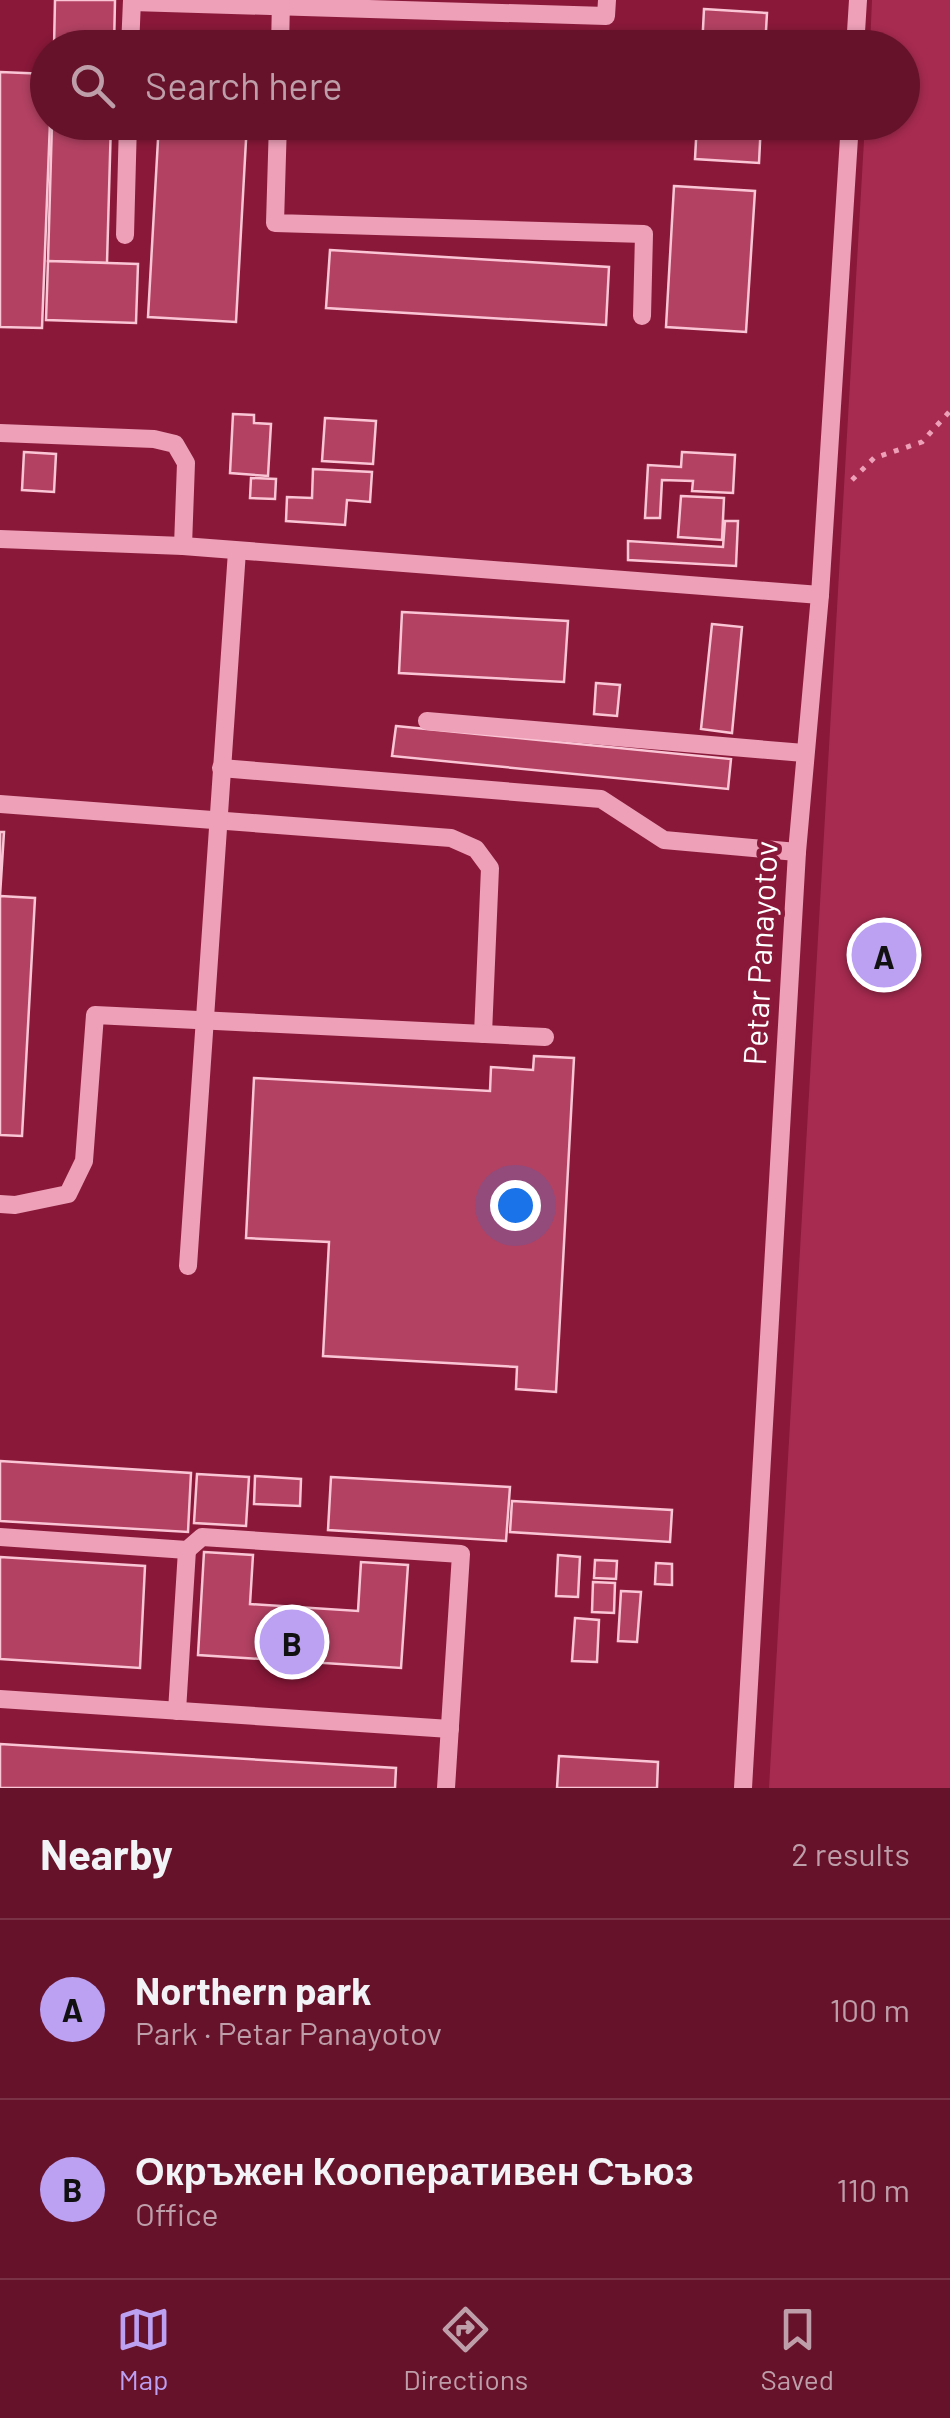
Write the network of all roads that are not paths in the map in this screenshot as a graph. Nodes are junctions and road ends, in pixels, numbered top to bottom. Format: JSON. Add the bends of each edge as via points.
{"nodes":[{"id":1,"x":606,"y":0,"type":"edge"},
{"id":2,"x":858,"y":0,"type":"edge"},
{"id":3,"x":132,"y":1,"type":"edge"},
{"id":4,"x":281,"y":3,"type":"edge"},
{"id":5,"x":131,"y":30,"type":"edge"},
{"id":6,"x":280,"y":30,"type":"edge"},
{"id":7,"x":856,"y":30,"type":"edge"},
{"id":8,"x":128,"y":140,"type":"edge"},
{"id":9,"x":277,"y":140,"type":"edge"},
{"id":10,"x":849,"y":140,"type":"edge"},
{"id":11,"x":125,"y":235,"type":"dead end"},
{"id":12,"x":642,"y":316,"type":"dead end"},
{"id":13,"x":0,"y":433,"type":"edge"},
{"id":14,"x":0,"y":539,"type":"edge"},
{"id":15,"x":183,"y":546,"type":"junction"},
{"id":16,"x":237,"y":551,"type":"junction"},
{"id":17,"x":820,"y":594,"type":"junction"},
{"id":18,"x":427,"y":721,"type":"dead end"},
{"id":19,"x":804,"y":753,"type":"junction"},
{"id":20,"x":221,"y":768,"type":"junction"},
{"id":21,"x":0,"y":804,"type":"edge"},
{"id":22,"x":218,"y":820,"type":"junction"},
{"id":23,"x":797,"y":852,"type":"junction"},
{"id":24,"x":204,"y":1020,"type":"junction"},
{"id":25,"x":483,"y":1034,"type":"junction"},
{"id":26,"x":545,"y":1038,"type":"dead end"},
{"id":27,"x":0,"y":1204,"type":"edge"},
{"id":28,"x":188,"y":1266,"type":"dead end"},
{"id":29,"x":0,"y":1537,"type":"edge"},
{"id":30,"x":187,"y":1550,"type":"junction"},
{"id":31,"x":0,"y":1698,"type":"edge"},
{"id":32,"x":177,"y":1710,"type":"junction"},
{"id":33,"x":450,"y":1729,"type":"junction"},
{"id":34,"x":446,"y":1788,"type":"edge"},
{"id":35,"x":742,"y":1788,"type":"edge"}],
"edges":[{"from":1,"to":4,"type":"street","via":[[606,16]]},
{"from":2,"to":7,"type":"street"},
{"from":3,"to":4,"type":"street"},
{"from":3,"to":5,"type":"street"},
{"from":4,"to":6,"type":"street"},
{"from":8,"to":11,"type":"street"},
{"from":9,"to":12,"type":"street","via":[[275,223],[644,234]]},
{"from":10,"to":17,"type":"street","name":"Petar Panayotov"},
{"from":13,"to":15,"type":"street","via":[[176,444],[186,463]]},
{"from":14,"to":15,"type":"street"},
{"from":15,"to":16,"type":"street"},
{"from":16,"to":17,"type":"street"},
{"from":16,"to":20,"type":"street"},
{"from":17,"to":19,"type":"street","name":"Petar Panayotov"},
{"from":18,"to":19,"type":"street"},
{"from":19,"to":23,"type":"street","name":"Petar Panayotov"},
{"from":20,"to":22,"type":"street"},
{"from":20,"to":23,"type":"street","via":[[600,799],[664,840]]},
{"from":21,"to":22,"type":"street"},
{"from":22,"to":24,"type":"street"},
{"from":22,"to":25,"type":"street","via":[[450,838],[476,849],[490,868]]},
{"from":23,"to":35,"type":"street","name":"Petar Panayotov"},
{"from":24,"to":25,"type":"street"},
{"from":24,"to":27,"type":"street","via":[[96,1015],[84,1161],[68,1194]]},
{"from":24,"to":28,"type":"street"},
{"from":25,"to":26,"type":"street"},
{"from":29,"to":30,"type":"street"},
{"from":30,"to":32,"type":"street"},
{"from":30,"to":33,"type":"street","via":[[202,1537],[461,1554]]},
{"from":31,"to":32,"type":"street"},
{"from":32,"to":33,"type":"street"},
{"from":33,"to":34,"type":"street"}]}
